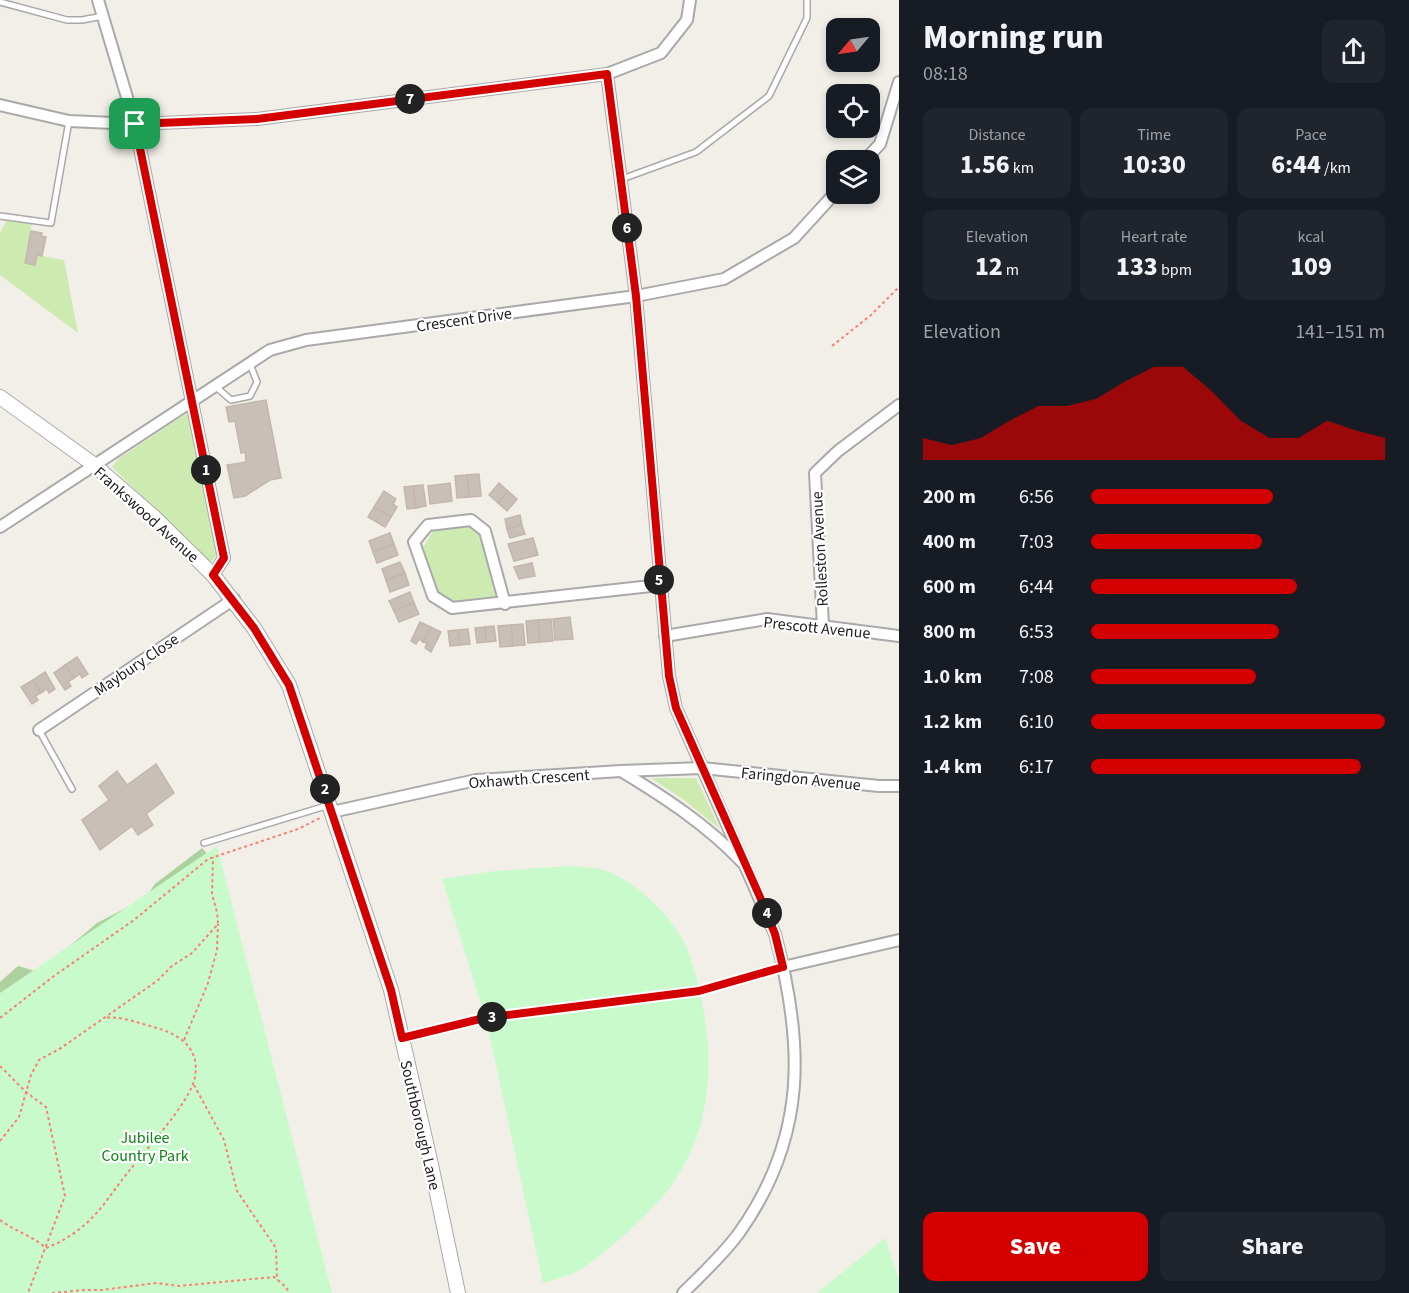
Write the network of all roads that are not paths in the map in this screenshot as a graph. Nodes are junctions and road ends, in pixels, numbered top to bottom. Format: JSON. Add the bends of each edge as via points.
{"nodes":[{"id":1,"x":98,"y":0,"type":"edge"},
{"id":2,"x":690,"y":0,"type":"edge"},
{"id":3,"x":807,"y":0,"type":"edge"},
{"id":4,"x":0,"y":2,"type":"edge"},
{"id":5,"x":103,"y":16,"type":"junction"},
{"id":6,"x":607,"y":74,"type":"junction"},
{"id":7,"x":899,"y":82,"type":"edge"},
{"id":8,"x":0,"y":105,"type":"edge"},
{"id":9,"x":69,"y":121,"type":"junction"},
{"id":10,"x":135,"y":124,"type":"junction"},
{"id":11,"x":874,"y":150,"type":"edge"},
{"id":12,"x":620,"y":180,"type":"junction"},
{"id":13,"x":826,"y":203,"type":"edge"},
{"id":14,"x":0,"y":216,"type":"edge"},
{"id":15,"x":636,"y":296,"type":"junction"},
{"id":16,"x":250,"y":363,"type":"junction"},
{"id":17,"x":216,"y":386,"type":"junction"},
{"id":18,"x":0,"y":397,"type":"edge"},
{"id":19,"x":192,"y":401,"type":"junction"},
{"id":20,"x":899,"y":405,"type":"edge"},
{"id":21,"x":93,"y":464,"type":"junction"},
{"id":22,"x":0,"y":527,"type":"edge"},
{"id":23,"x":213,"y":575,"type":"junction"},
{"id":24,"x":660,"y":585,"type":"junction"},
{"id":25,"x":234,"y":599,"type":"junction"},
{"id":26,"x":505,"y":604,"type":"junction"},
{"id":27,"x":823,"y":626,"type":"junction"},
{"id":28,"x":665,"y":636,"type":"junction"},
{"id":29,"x":899,"y":636,"type":"edge"},
{"id":30,"x":289,"y":685,"type":"joint"},
{"id":31,"x":39,"y":730,"type":"joint"},
{"id":32,"x":702,"y":768,"type":"junction"},
{"id":33,"x":621,"y":771,"type":"junction"},
{"id":34,"x":899,"y":786,"type":"edge"},
{"id":35,"x":72,"y":789,"type":"dead end"},
{"id":36,"x":331,"y":808,"type":"junction"},
{"id":37,"x":204,"y":843,"type":"dead end"},
{"id":38,"x":748,"y":869,"type":"junction"},
{"id":39,"x":899,"y":940,"type":"edge"},
{"id":40,"x":783,"y":967,"type":"junction"},
{"id":41,"x":458,"y":1293,"type":"edge"},
{"id":42,"x":683,"y":1293,"type":"edge"}],
"edges":[{"from":1,"to":5,"type":"street"},
{"from":2,"to":6,"type":"street","via":[[687,20],[661,53]]},
{"from":3,"to":12,"type":"lane","via":[[807,18],[769,96],[696,152]]},
{"from":4,"to":5,"type":"lane","via":[[67,20]]},
{"from":5,"to":10,"type":"street"},
{"from":6,"to":10,"type":"street","via":[[257,119]]},
{"from":6,"to":12,"type":"street"},
{"from":7,"to":11,"type":"street","via":[[880,144]]},
{"from":8,"to":9,"type":"street"},
{"from":9,"to":10,"type":"street"},
{"from":9,"to":14,"type":"lane","via":[[51,223]]},
{"from":10,"to":19,"type":"street"},
{"from":12,"to":15,"type":"street"},
{"from":13,"to":15,"type":"street","name":"Crescent Drive","via":[[794,238],[724,279]]},
{"from":15,"to":16,"type":"street","name":"Crescent Drive","via":[[306,340],[270,350]]},
{"from":15,"to":24,"type":"street"},
{"from":16,"to":17,"type":"street","name":"Crescent Drive"},
{"from":16,"to":17,"type":"lane","via":[[257,382],[250,396],[231,400]]},
{"from":17,"to":19,"type":"street","name":"Crescent Drive"},
{"from":18,"to":21,"type":"street","name":"Frankswood Avenue"},
{"from":19,"to":21,"type":"street","name":"Crescent Drive"},
{"from":19,"to":23,"type":"street","via":[[224,558]]},
{"from":20,"to":27,"type":"street","name":"Rolleston Avenue","via":[[815,473]]},
{"from":21,"to":22,"type":"street","name":"Crescent Drive"},
{"from":21,"to":23,"type":"street","name":"Frankswood Avenue"},
{"from":23,"to":25,"type":"street","name":"Frankswood Avenue"},
{"from":24,"to":26,"type":"street"},
{"from":24,"to":28,"type":"street"},
{"from":25,"to":30,"type":"street","name":"Frankswood Avenue"},
{"from":25,"to":31,"type":"street","name":"Maybury Close"},
{"from":26,"to":26,"type":"street","via":[[452,608],[433,596],[414,542],[428,525],[471,520],[486,531]]},
{"from":27,"to":28,"type":"street","name":"Prescott Avenue","via":[[767,619]]},
{"from":27,"to":29,"type":"street","name":"Prescott Avenue"},
{"from":28,"to":32,"type":"street","via":[[676,708]]},
{"from":30,"to":36,"type":"street","name":"Southborough Lane"},
{"from":31,"to":35,"type":"lane"},
{"from":32,"to":33,"type":"street","name":"Oxhawth Crescent"},
{"from":32,"to":34,"type":"street","name":"Faringdon Avenue"},
{"from":32,"to":38,"type":"street"},
{"from":33,"to":36,"type":"street","name":"Oxhawth Crescent","via":[[476,780]]},
{"from":33,"to":38,"type":"street","via":[[696,821]]},
{"from":36,"to":37,"type":"lane"},
{"from":36,"to":41,"type":"street","name":"Southborough Lane","via":[[391,990]]},
{"from":38,"to":40,"type":"street","via":[[775,934]]},
{"from":39,"to":40,"type":"street"},
{"from":40,"to":42,"type":"street","via":[[795,1048],[786,1138],[768,1183],[739,1234]]}]}
